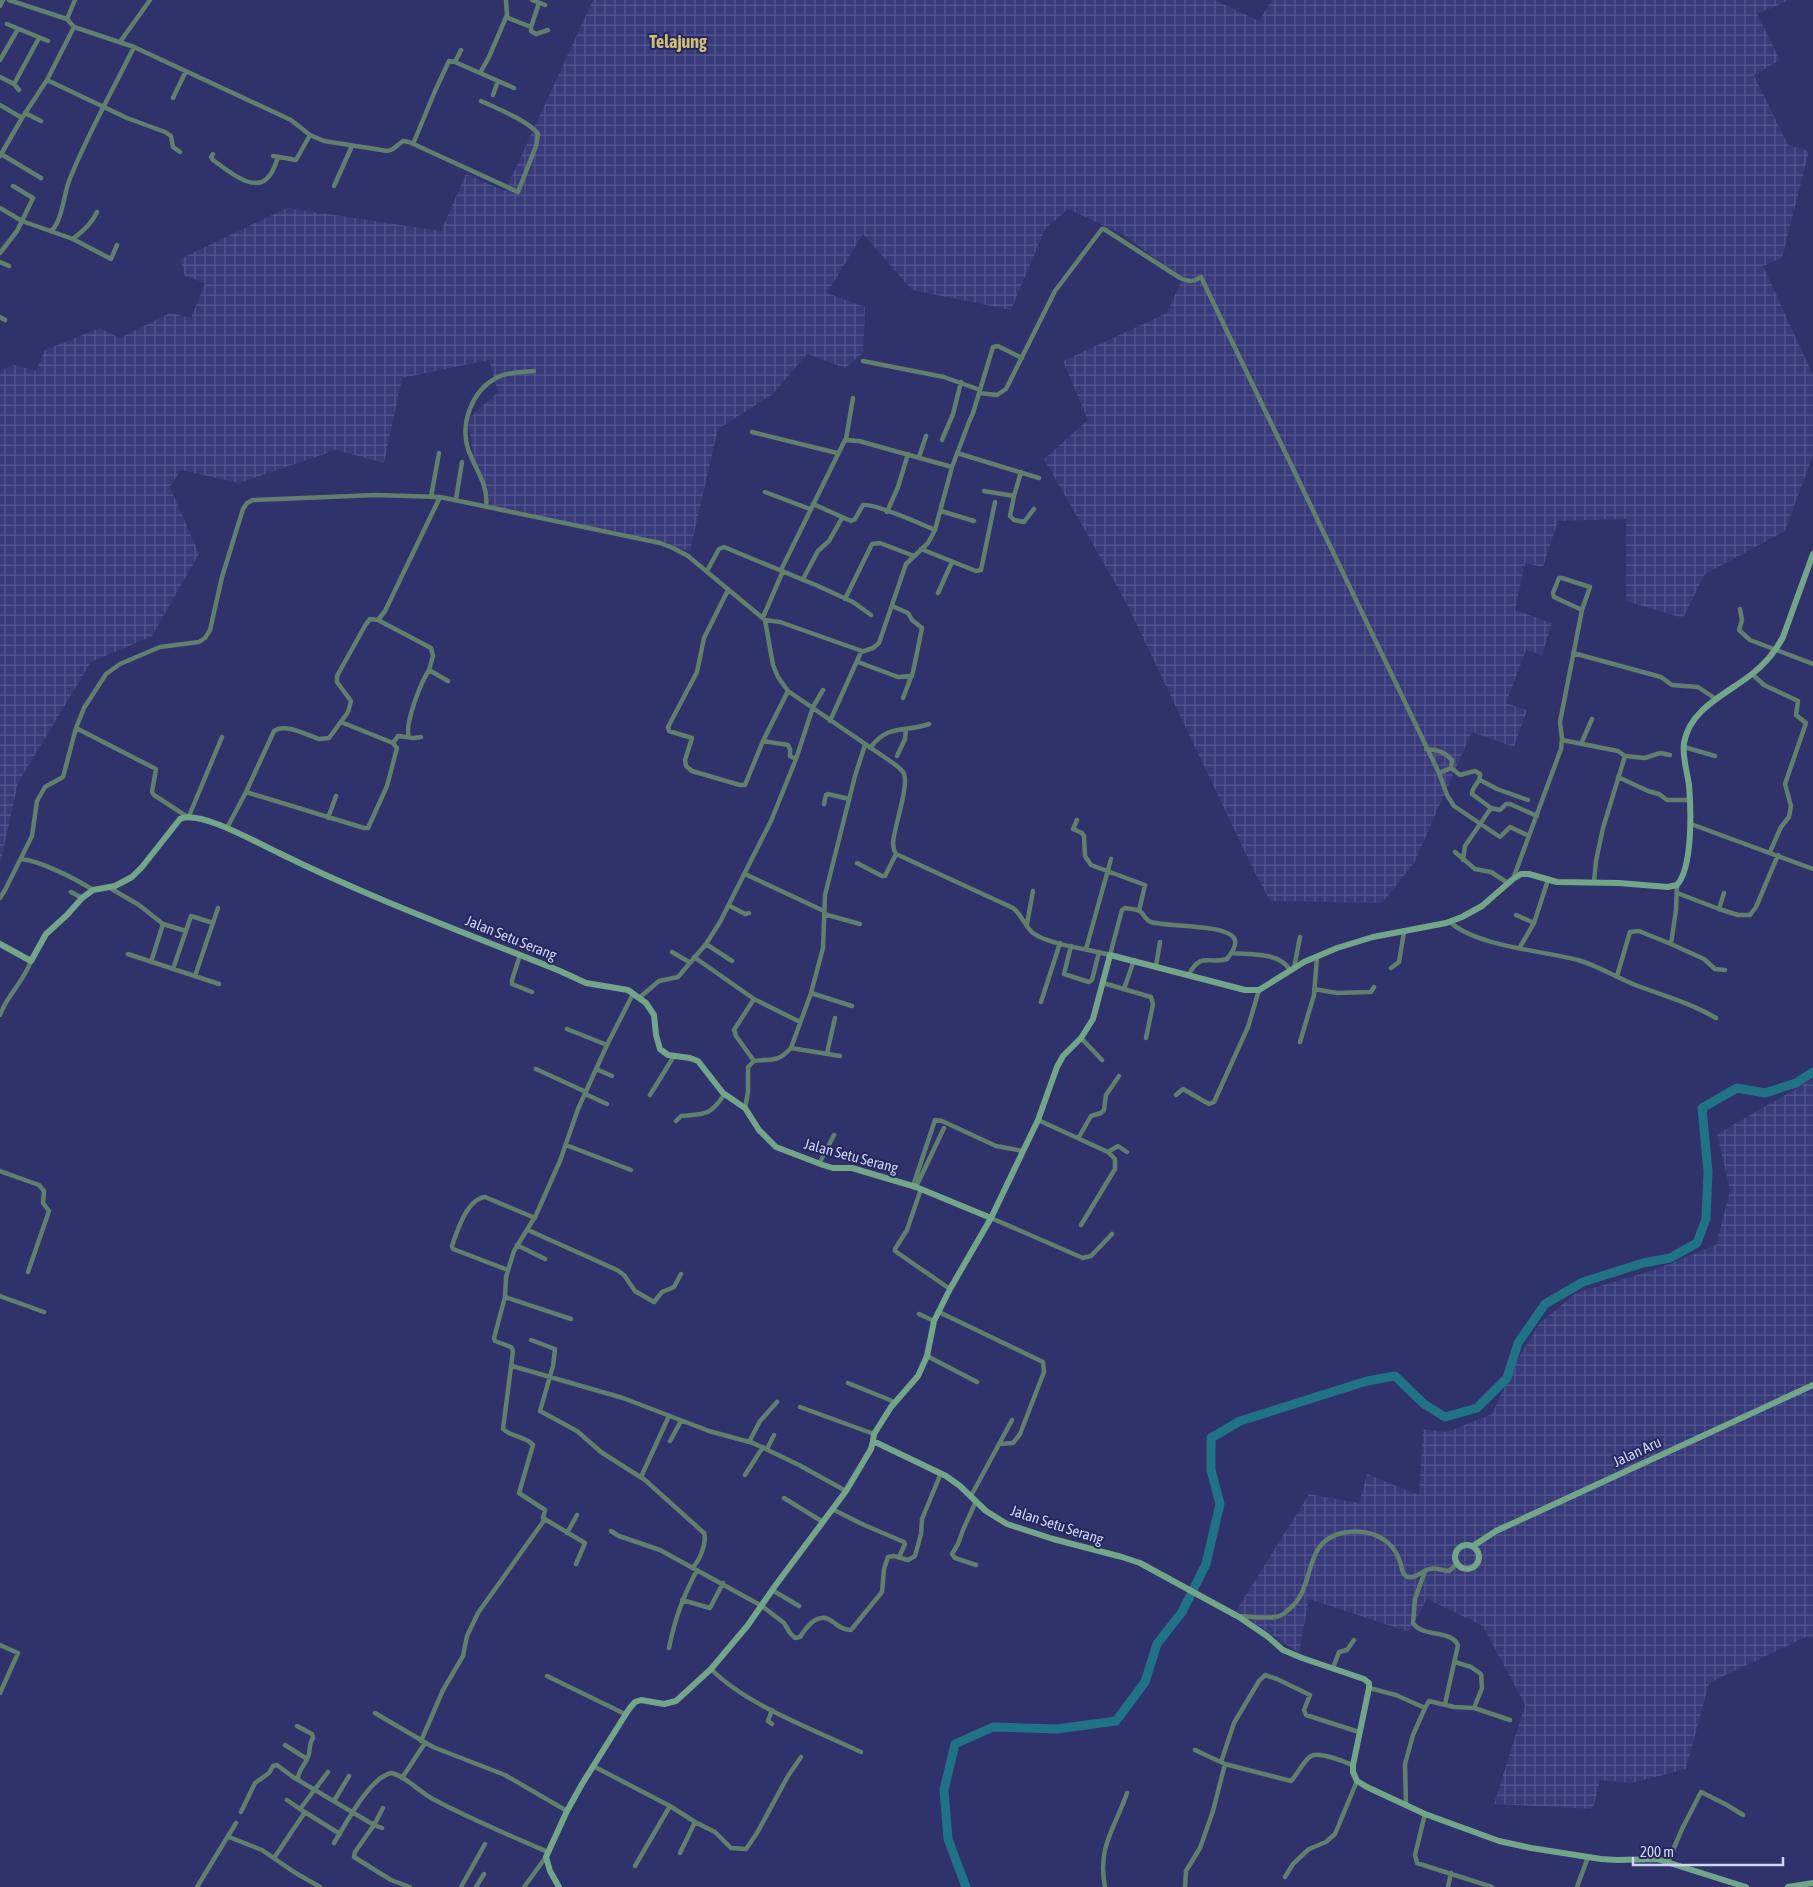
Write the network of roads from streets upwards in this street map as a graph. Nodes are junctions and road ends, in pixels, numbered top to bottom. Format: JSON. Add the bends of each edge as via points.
{"nodes":[{"id":1,"x":4,"y":0,"type":"edge"},
{"id":2,"x":9,"y":0,"type":"edge"},
{"id":3,"x":75,"y":0,"type":"edge"},
{"id":4,"x":150,"y":0,"type":"edge"},
{"id":5,"x":506,"y":0,"type":"edge"},
{"id":6,"x":532,"y":0,"type":"edge"},
{"id":7,"x":540,"y":3,"type":"junction"},
{"id":8,"x":545,"y":5,"type":"dead end"},
{"id":9,"x":0,"y":6,"type":"edge"},
{"id":10,"x":506,"y":17,"type":"junction"},
{"id":11,"x":66,"y":19,"type":"junction"},
{"id":12,"x":7,"y":24,"type":"dead end"},
{"id":13,"x":74,"y":27,"type":"junction"},
{"id":14,"x":530,"y":27,"type":"junction"},
{"id":15,"x":18,"y":29,"type":"junction"},
{"id":16,"x":548,"y":30,"type":"dead end"},
{"id":17,"x":39,"y":38,"type":"junction"},
{"id":18,"x":48,"y":41,"type":"dead end"},
{"id":19,"x":120,"y":42,"type":"junction"},
{"id":20,"x":134,"y":47,"type":"junction"},
{"id":21,"x":461,"y":50,"type":"dead end"},
{"id":22,"x":0,"y":60,"type":"edge"},
{"id":23,"x":455,"y":62,"type":"junction"},
{"id":24,"x":186,"y":71,"type":"junction"},
{"id":25,"x":480,"y":73,"type":"junction"},
{"id":26,"x":0,"y":77,"type":"edge"},
{"id":27,"x":47,"y":80,"type":"junction"},
{"id":28,"x":498,"y":81,"type":"junction"},
{"id":29,"x":14,"y":84,"type":"junction"},
{"id":30,"x":514,"y":88,"type":"dead end"},
{"id":31,"x":19,"y":90,"type":"dead end"},
{"id":32,"x":493,"y":95,"type":"dead end"},
{"id":33,"x":173,"y":98,"type":"dead end"},
{"id":34,"x":481,"y":101,"type":"dead end"},
{"id":35,"x":0,"y":106,"type":"edge"},
{"id":36,"x":103,"y":108,"type":"junction"},
{"id":37,"x":25,"y":113,"type":"junction"},
{"id":38,"x":22,"y":118,"type":"junction"},
{"id":39,"x":41,"y":121,"type":"dead end"},
{"id":40,"x":310,"y":135,"type":"junction"},
{"id":41,"x":413,"y":144,"type":"junction"},
{"id":42,"x":352,"y":146,"type":"junction"},
{"id":43,"x":180,"y":152,"type":"dead end"},
{"id":44,"x":213,"y":154,"type":"dead end"},
{"id":45,"x":1,"y":155,"type":"edge"},
{"id":46,"x":41,"y":178,"type":"dead end"},
{"id":47,"x":13,"y":186,"type":"dead end"},
{"id":48,"x":334,"y":186,"type":"dead end"},
{"id":49,"x":0,"y":208,"type":"edge"},
{"id":50,"x":97,"y":212,"type":"dead end"},
{"id":51,"x":22,"y":221,"type":"junction"},
{"id":52,"x":51,"y":231,"type":"junction"},
{"id":53,"x":73,"y":239,"type":"junction"},
{"id":54,"x":117,"y":245,"type":"dead end"},
{"id":55,"x":0,"y":253,"type":"edge"},
{"id":56,"x":0,"y":262,"type":"edge"},
{"id":57,"x":8,"y":266,"type":"dead end"},
{"id":58,"x":0,"y":317,"type":"edge"},
{"id":59,"x":5,"y":320,"type":"dead end"},
{"id":60,"x":1022,"y":358,"type":"junction"},
{"id":61,"x":863,"y":361,"type":"dead end"},
{"id":62,"x":534,"y":371,"type":"dead end"},
{"id":63,"x":961,"y":382,"type":"junction"},
{"id":64,"x":980,"y":392,"type":"junction"},
{"id":65,"x":854,"y":398,"type":"dead end"},
{"id":66,"x":752,"y":432,"type":"dead end"},
{"id":67,"x":926,"y":436,"type":"dead end"},
{"id":68,"x":846,"y":440,"type":"junction"},
{"id":69,"x":942,"y":440,"type":"dead end"},
{"id":70,"x":439,"y":453,"type":"dead end"},
{"id":71,"x":837,"y":453,"type":"junction"},
{"id":72,"x":957,"y":453,"type":"junction"},
{"id":73,"x":908,"y":454,"type":"junction"},
{"id":74,"x":919,"y":457,"type":"junction"},
{"id":75,"x":462,"y":462,"type":"dead end"},
{"id":76,"x":952,"y":467,"type":"junction"},
{"id":77,"x":1021,"y":472,"type":"junction"},
{"id":78,"x":1039,"y":478,"type":"dead end"},
{"id":79,"x":984,"y":491,"type":"dead end"},
{"id":80,"x":764,"y":492,"type":"dead end"},
{"id":81,"x":431,"y":496,"type":"junction"},
{"id":82,"x":1014,"y":496,"type":"junction"},
{"id":83,"x":440,"y":497,"type":"junction"},
{"id":84,"x":456,"y":499,"type":"junction"},
{"id":85,"x":995,"y":502,"type":"dead end"},
{"id":86,"x":486,"y":507,"type":"junction"},
{"id":87,"x":811,"y":507,"type":"junction"},
{"id":88,"x":1034,"y":509,"type":"dead end"},
{"id":89,"x":941,"y":511,"type":"junction"},
{"id":90,"x":888,"y":512,"type":"junction"},
{"id":91,"x":842,"y":518,"type":"junction"},
{"id":92,"x":974,"y":521,"type":"dead end"},
{"id":93,"x":935,"y":530,"type":"junction"},
{"id":94,"x":921,"y":549,"type":"junction"},
{"id":95,"x":1813,"y":554,"type":"edge"},
{"id":96,"x":914,"y":556,"type":"junction"},
{"id":97,"x":952,"y":562,"type":"junction"},
{"id":98,"x":707,"y":571,"type":"junction"},
{"id":99,"x":782,"y":571,"type":"junction"},
{"id":100,"x":803,"y":579,"type":"junction"},
{"id":101,"x":728,"y":590,"type":"junction"},
{"id":102,"x":938,"y":593,"type":"dead end"},
{"id":103,"x":845,"y":598,"type":"junction"},
{"id":104,"x":892,"y":606,"type":"junction"},
{"id":105,"x":1740,"y":609,"type":"dead end"},
{"id":106,"x":1582,"y":610,"type":"junction"},
{"id":107,"x":870,"y":615,"type":"dead end"},
{"id":108,"x":764,"y":618,"type":"junction"},
{"id":109,"x":378,"y":620,"type":"junction"},
{"id":110,"x":1777,"y":649,"type":"junction"},
{"id":111,"x":862,"y":651,"type":"junction"},
{"id":112,"x":1573,"y":653,"type":"junction"},
{"id":113,"x":858,"y":662,"type":"junction"},
{"id":114,"x":1813,"y":664,"type":"edge"},
{"id":115,"x":429,"y":670,"type":"junction"},
{"id":116,"x":1752,"y":674,"type":"junction"},
{"id":117,"x":912,"y":676,"type":"junction"},
{"id":118,"x":448,"y":681,"type":"dead end"},
{"id":119,"x":823,"y":690,"type":"dead end"},
{"id":120,"x":788,"y":691,"type":"junction"},
{"id":121,"x":903,"y":698,"type":"dead end"},
{"id":122,"x":1716,"y":699,"type":"junction"},
{"id":123,"x":812,"y":707,"type":"junction"},
{"id":124,"x":1592,"y":719,"type":"dead end"},
{"id":125,"x":830,"y":720,"type":"junction"},
{"id":126,"x":341,"y":722,"type":"junction"},
{"id":127,"x":929,"y":724,"type":"dead end"},
{"id":128,"x":76,"y":728,"type":"junction"},
{"id":129,"x":906,"y":729,"type":"junction"},
{"id":130,"x":222,"y":737,"type":"dead end"},
{"id":131,"x":409,"y":737,"type":"junction"},
{"id":132,"x":421,"y":737,"type":"dead end"},
{"id":133,"x":763,"y":740,"type":"junction"},
{"id":134,"x":1562,"y":740,"type":"junction"},
{"id":135,"x":393,"y":743,"type":"junction"},
{"id":136,"x":1581,"y":744,"type":"junction"},
{"id":137,"x":867,"y":747,"type":"junction"},
{"id":138,"x":1684,"y":747,"type":"junction"},
{"id":139,"x":1426,"y":749,"type":"junction"},
{"id":140,"x":1670,"y":755,"type":"dead end"},
{"id":141,"x":897,"y":756,"type":"dead end"},
{"id":142,"x":1625,"y":756,"type":"junction"},
{"id":143,"x":1715,"y":756,"type":"dead end"},
{"id":144,"x":796,"y":759,"type":"junction"},
{"id":145,"x":1451,"y":768,"type":"junction"},
{"id":146,"x":1439,"y":773,"type":"junction"},
{"id":147,"x":1618,"y":776,"type":"junction"},
{"id":148,"x":1480,"y":780,"type":"junction"},
{"id":149,"x":246,"y":792,"type":"junction"},
{"id":150,"x":336,"y":796,"type":"dead end"},
{"id":151,"x":849,"y":799,"type":"junction"},
{"id":152,"x":1528,"y":800,"type":"dead end"},
{"id":153,"x":1689,"y":800,"type":"junction"},
{"id":154,"x":824,"y":804,"type":"dead end"},
{"id":155,"x":1491,"y":808,"type":"junction"},
{"id":156,"x":187,"y":816,"type":"junction"},
{"id":157,"x":1537,"y":816,"type":"junction"},
{"id":158,"x":328,"y":818,"type":"junction"},
{"id":159,"x":1077,"y":820,"type":"dead end"},
{"id":160,"x":1479,"y":824,"type":"junction"},
{"id":161,"x":1691,"y":824,"type":"junction"},
{"id":162,"x":228,"y":828,"type":"junction"},
{"id":163,"x":1528,"y":836,"type":"junction"},
{"id":164,"x":1455,"y":852,"type":"dead end"},
{"id":165,"x":1770,"y":852,"type":"junction"},
{"id":166,"x":896,"y":854,"type":"junction"},
{"id":167,"x":1778,"y":855,"type":"junction"},
{"id":168,"x":21,"y":859,"type":"junction"},
{"id":169,"x":1110,"y":859,"type":"dead end"},
{"id":170,"x":1463,"y":860,"type":"junction"},
{"id":171,"x":857,"y":862,"type":"dead end"},
{"id":172,"x":1813,"y":869,"type":"edge"},
{"id":173,"x":1107,"y":872,"type":"junction"},
{"id":174,"x":746,"y":874,"type":"junction"},
{"id":175,"x":1548,"y":880,"type":"junction"},
{"id":176,"x":1510,"y":881,"type":"junction"},
{"id":177,"x":1594,"y":882,"type":"junction"},
{"id":178,"x":1677,"y":885,"type":"junction"},
{"id":179,"x":110,"y":888,"type":"junction"},
{"id":180,"x":93,"y":890,"type":"junction"},
{"id":181,"x":1033,"y":891,"type":"dead end"},
{"id":182,"x":70,"y":892,"type":"dead end"},
{"id":183,"x":1678,"y":893,"type":"junction"},
{"id":184,"x":1724,"y":893,"type":"dead end"},
{"id":185,"x":0,"y":898,"type":"edge"},
{"id":186,"x":82,"y":898,"type":"junction"},
{"id":187,"x":730,"y":906,"type":"junction"},
{"id":188,"x":218,"y":908,"type":"dead end"},
{"id":189,"x":1719,"y":909,"type":"junction"},
{"id":190,"x":1139,"y":911,"type":"junction"},
{"id":191,"x":824,"y":912,"type":"junction"},
{"id":192,"x":749,"y":913,"type":"dead end"},
{"id":193,"x":1516,"y":915,"type":"dead end"},
{"id":194,"x":1450,"y":922,"type":"junction"},
{"id":195,"x":213,"y":923,"type":"junction"},
{"id":196,"x":1534,"y":923,"type":"junction"},
{"id":197,"x":163,"y":924,"type":"junction"},
{"id":198,"x":860,"y":924,"type":"dead end"},
{"id":199,"x":1027,"y":926,"type":"junction"},
{"id":200,"x":186,"y":931,"type":"junction"},
{"id":201,"x":1404,"y":932,"type":"junction"},
{"id":202,"x":1300,"y":937,"type":"dead end"},
{"id":203,"x":1160,"y":942,"type":"dead end"},
{"id":204,"x":1060,"y":943,"type":"junction"},
{"id":205,"x":0,"y":944,"type":"edge"},
{"id":206,"x":706,"y":944,"type":"junction"},
{"id":207,"x":1671,"y":944,"type":"junction"},
{"id":208,"x":1071,"y":946,"type":"junction"},
{"id":209,"x":1520,"y":947,"type":"junction"},
{"id":210,"x":1086,"y":948,"type":"junction"},
{"id":211,"x":672,"y":952,"type":"dead end"},
{"id":212,"x":1098,"y":952,"type":"junction"},
{"id":213,"x":1232,"y":952,"type":"junction"},
{"id":214,"x":128,"y":954,"type":"dead end"},
{"id":215,"x":520,"y":955,"type":"junction"},
{"id":216,"x":1110,"y":955,"type":"junction"},
{"id":217,"x":1316,"y":956,"type":"junction"},
{"id":218,"x":694,"y":957,"type":"junction"},
{"id":219,"x":1134,"y":960,"type":"junction"},
{"id":220,"x":31,"y":961,"type":"junction"},
{"id":221,"x":732,"y":961,"type":"dead end"},
{"id":222,"x":150,"y":962,"type":"junction"},
{"id":223,"x":689,"y":962,"type":"junction"},
{"id":224,"x":1156,"y":966,"type":"junction"},
{"id":225,"x":1391,"y":968,"type":"dead end"},
{"id":226,"x":173,"y":969,"type":"junction"},
{"id":227,"x":1292,"y":969,"type":"junction"},
{"id":228,"x":1725,"y":970,"type":"dead end"},
{"id":229,"x":1189,"y":974,"type":"junction"},
{"id":230,"x":195,"y":976,"type":"junction"},
{"id":231,"x":1618,"y":976,"type":"junction"},
{"id":232,"x":1103,"y":983,"type":"junction"},
{"id":233,"x":219,"y":984,"type":"dead end"},
{"id":234,"x":1374,"y":987,"type":"dead end"},
{"id":235,"x":1124,"y":989,"type":"junction"},
{"id":236,"x":1314,"y":989,"type":"junction"},
{"id":237,"x":1259,"y":990,"type":"junction"},
{"id":238,"x":532,"y":992,"type":"dead end"},
{"id":239,"x":811,"y":993,"type":"junction"},
{"id":240,"x":636,"y":996,"type":"junction"},
{"id":241,"x":754,"y":999,"type":"junction"},
{"id":242,"x":1041,"y":1002,"type":"dead end"},
{"id":243,"x":852,"y":1006,"type":"dead end"},
{"id":244,"x":0,"y":1015,"type":"edge"},
{"id":245,"x":835,"y":1018,"type":"dead end"},
{"id":246,"x":1716,"y":1018,"type":"dead end"},
{"id":247,"x":800,"y":1022,"type":"junction"},
{"id":248,"x":567,"y":1029,"type":"dead end"},
{"id":249,"x":1081,"y":1038,"type":"junction"},
{"id":250,"x":1146,"y":1038,"type":"dead end"},
{"id":251,"x":1300,"y":1042,"type":"dead end"},
{"id":252,"x":607,"y":1045,"type":"junction"},
{"id":253,"x":792,"y":1048,"type":"junction"},
{"id":254,"x":827,"y":1054,"type":"junction"},
{"id":255,"x":674,"y":1056,"type":"junction"},
{"id":256,"x":840,"y":1056,"type":"dead end"},
{"id":257,"x":1102,"y":1060,"type":"dead end"},
{"id":258,"x":754,"y":1061,"type":"junction"},
{"id":259,"x":536,"y":1069,"type":"dead end"},
{"id":260,"x":596,"y":1070,"type":"junction"},
{"id":261,"x":612,"y":1076,"type":"dead end"},
{"id":262,"x":1119,"y":1076,"type":"dead end"},
{"id":263,"x":585,"y":1093,"type":"junction"},
{"id":264,"x":650,"y":1095,"type":"dead end"},
{"id":265,"x":724,"y":1095,"type":"junction"},
{"id":266,"x":1176,"y":1095,"type":"dead end"},
{"id":267,"x":607,"y":1104,"type":"dead end"},
{"id":268,"x":745,"y":1108,"type":"junction"},
{"id":269,"x":1038,"y":1120,"type":"junction"},
{"id":270,"x":676,"y":1121,"type":"dead end"},
{"id":271,"x":944,"y":1128,"type":"dead end"},
{"id":272,"x":834,"y":1135,"type":"dead end"},
{"id":273,"x":1079,"y":1137,"type":"junction"},
{"id":274,"x":566,"y":1145,"type":"junction"},
{"id":275,"x":1023,"y":1151,"type":"junction"},
{"id":276,"x":1108,"y":1152,"type":"junction"},
{"id":277,"x":1127,"y":1152,"type":"dead end"},
{"id":278,"x":819,"y":1164,"type":"junction"},
{"id":279,"x":631,"y":1170,"type":"dead end"},
{"id":280,"x":0,"y":1171,"type":"edge"},
{"id":281,"x":916,"y":1188,"type":"junction"},
{"id":282,"x":534,"y":1218,"type":"junction"},
{"id":283,"x":991,"y":1218,"type":"junction"},
{"id":284,"x":1081,"y":1225,"type":"dead end"},
{"id":285,"x":528,"y":1230,"type":"junction"},
{"id":286,"x":1112,"y":1234,"type":"dead end"},
{"id":287,"x":517,"y":1245,"type":"junction"},
{"id":288,"x":545,"y":1259,"type":"dead end"},
{"id":289,"x":508,"y":1270,"type":"junction"},
{"id":290,"x":28,"y":1272,"type":"dead end"},
{"id":291,"x":681,"y":1274,"type":"dead end"},
{"id":292,"x":950,"y":1289,"type":"junction"},
{"id":293,"x":0,"y":1296,"type":"edge"},
{"id":294,"x":505,"y":1297,"type":"junction"},
{"id":295,"x":44,"y":1312,"type":"dead end"},
{"id":296,"x":939,"y":1312,"type":"junction"},
{"id":297,"x":919,"y":1314,"type":"dead end"},
{"id":298,"x":570,"y":1318,"type":"dead end"},
{"id":299,"x":934,"y":1321,"type":"junction"},
{"id":300,"x":531,"y":1340,"type":"dead end"},
{"id":301,"x":927,"y":1356,"type":"junction"},
{"id":302,"x":512,"y":1366,"type":"junction"},
{"id":303,"x":550,"y":1377,"type":"junction"},
{"id":304,"x":977,"y":1382,"type":"dead end"},
{"id":305,"x":848,"y":1383,"type":"dead end"},
{"id":306,"x":1813,"y":1385,"type":"edge"},
{"id":307,"x":777,"y":1402,"type":"dead end"},
{"id":308,"x":894,"y":1403,"type":"junction"},
{"id":309,"x":800,"y":1407,"type":"dead end"},
{"id":310,"x":669,"y":1416,"type":"junction"},
{"id":311,"x":1012,"y":1420,"type":"dead end"},
{"id":312,"x":682,"y":1421,"type":"junction"},
{"id":313,"x":774,"y":1435,"type":"dead end"},
{"id":314,"x":874,"y":1438,"type":"junction"},
{"id":315,"x":670,"y":1441,"type":"dead end"},
{"id":316,"x":749,"y":1442,"type":"junction"},
{"id":317,"x":999,"y":1444,"type":"junction"},
{"id":318,"x":765,"y":1448,"type":"junction"},
{"id":319,"x":941,"y":1473,"type":"junction"},
{"id":320,"x":745,"y":1475,"type":"dead end"},
{"id":321,"x":641,"y":1477,"type":"junction"},
{"id":322,"x":846,"y":1491,"type":"junction"},
{"id":323,"x":784,"y":1498,"type":"dead end"},
{"id":324,"x":973,"y":1498,"type":"junction"},
{"id":325,"x":832,"y":1509,"type":"junction"},
{"id":326,"x":577,"y":1515,"type":"dead end"},
{"id":327,"x":544,"y":1519,"type":"junction"},
{"id":328,"x":822,"y":1522,"type":"junction"},
{"id":329,"x":611,"y":1531,"type":"dead end"},
{"id":330,"x":567,"y":1533,"type":"junction"},
{"id":331,"x":1473,"y":1546,"type":"junction"},
{"id":332,"x":899,"y":1557,"type":"junction"},
{"id":333,"x":576,"y":1564,"type":"dead end"},
{"id":334,"x":1457,"y":1564,"type":"junction"},
{"id":335,"x":976,"y":1565,"type":"dead end"},
{"id":336,"x":694,"y":1569,"type":"junction"},
{"id":337,"x":1425,"y":1571,"type":"junction"},
{"id":338,"x":722,"y":1583,"type":"junction"},
{"id":339,"x":772,"y":1590,"type":"junction"},
{"id":340,"x":682,"y":1600,"type":"junction"},
{"id":341,"x":762,"y":1606,"type":"junction"},
{"id":342,"x":799,"y":1606,"type":"dead end"},
{"id":343,"x":1236,"y":1616,"type":"junction"},
{"id":344,"x":1354,"y":1640,"type":"dead end"},
{"id":345,"x":0,"y":1646,"type":"edge"},
{"id":346,"x":669,"y":1648,"type":"dead end"},
{"id":347,"x":1455,"y":1662,"type":"junction"},
{"id":348,"x":1332,"y":1668,"type":"junction"},
{"id":349,"x":711,"y":1669,"type":"junction"},
{"id":350,"x":547,"y":1676,"type":"dead end"},
{"id":351,"x":1369,"y":1688,"type":"junction"},
{"id":352,"x":0,"y":1693,"type":"edge"},
{"id":353,"x":1445,"y":1704,"type":"junction"},
{"id":354,"x":1425,"y":1708,"type":"junction"},
{"id":355,"x":1474,"y":1708,"type":"junction"},
{"id":356,"x":772,"y":1710,"type":"junction"},
{"id":357,"x":375,"y":1713,"type":"dead end"},
{"id":358,"x":625,"y":1714,"type":"junction"},
{"id":359,"x":1510,"y":1720,"type":"dead end"},
{"id":360,"x":772,"y":1724,"type":"dead end"},
{"id":361,"x":297,"y":1726,"type":"dead end"},
{"id":362,"x":1359,"y":1732,"type":"junction"},
{"id":363,"x":423,"y":1742,"type":"junction"},
{"id":364,"x":285,"y":1745,"type":"dead end"},
{"id":365,"x":1195,"y":1750,"type":"dead end"},
{"id":366,"x":861,"y":1752,"type":"dead end"},
{"id":367,"x":801,"y":1758,"type":"dead end"},
{"id":368,"x":307,"y":1759,"type":"junction"},
{"id":369,"x":1223,"y":1763,"type":"junction"},
{"id":370,"x":593,"y":1766,"type":"junction"},
{"id":371,"x":1353,"y":1766,"type":"junction"},
{"id":372,"x":328,"y":1772,"type":"dead end"},
{"id":373,"x":349,"y":1776,"type":"dead end"},
{"id":374,"x":402,"y":1778,"type":"junction"},
{"id":375,"x":298,"y":1779,"type":"junction"},
{"id":376,"x":1357,"y":1781,"type":"junction"},
{"id":377,"x":315,"y":1789,"type":"junction"},
{"id":378,"x":1127,"y":1793,"type":"dead end"},
{"id":379,"x":287,"y":1800,"type":"dead end"},
{"id":380,"x":334,"y":1801,"type":"junction"},
{"id":381,"x":1406,"y":1805,"type":"junction"},
{"id":382,"x":670,"y":1806,"type":"junction"},
{"id":383,"x":383,"y":1808,"type":"dead end"},
{"id":384,"x":302,"y":1811,"type":"junction"},
{"id":385,"x":567,"y":1811,"type":"junction"},
{"id":386,"x":241,"y":1812,"type":"dead end"},
{"id":387,"x":354,"y":1813,"type":"junction"},
{"id":388,"x":1425,"y":1814,"type":"junction"},
{"id":389,"x":1743,"y":1815,"type":"dead end"},
{"id":390,"x":695,"y":1822,"type":"junction"},
{"id":391,"x":236,"y":1823,"type":"dead end"},
{"id":392,"x":374,"y":1825,"type":"junction"},
{"id":393,"x":382,"y":1828,"type":"dead end"},
{"id":394,"x":340,"y":1834,"type":"junction"},
{"id":395,"x":228,"y":1837,"type":"junction"},
{"id":396,"x":334,"y":1843,"type":"dead end"},
{"id":397,"x":485,"y":1844,"type":"dead end"},
{"id":398,"x":680,"y":1853,"type":"dead end"},
{"id":399,"x":547,"y":1855,"type":"junction"},
{"id":400,"x":1588,"y":1857,"type":"junction"},
{"id":401,"x":274,"y":1858,"type":"junction"},
{"id":402,"x":1668,"y":1862,"type":"junction"},
{"id":403,"x":635,"y":1866,"type":"dead end"},
{"id":404,"x":1451,"y":1873,"type":"junction"},
{"id":405,"x":484,"y":1874,"type":"dead end"},
{"id":406,"x":1285,"y":1877,"type":"dead end"},
{"id":407,"x":1813,"y":1883,"type":"edge"},
{"id":408,"x":401,"y":1886,"type":"edge"},
{"id":409,"x":197,"y":1887,"type":"edge"},
{"id":410,"x":320,"y":1887,"type":"edge"},
{"id":411,"x":410,"y":1887,"type":"edge"},
{"id":412,"x":460,"y":1887,"type":"edge"},
{"id":413,"x":476,"y":1887,"type":"edge"},
{"id":414,"x":524,"y":1887,"type":"edge"},
{"id":415,"x":559,"y":1887,"type":"edge"},
{"id":416,"x":1105,"y":1887,"type":"edge"},
{"id":417,"x":1185,"y":1887,"type":"edge"},
{"id":418,"x":1448,"y":1887,"type":"edge"},
{"id":419,"x":1492,"y":1887,"type":"edge"},
{"id":420,"x":1577,"y":1887,"type":"edge"},
{"id":421,"x":1746,"y":1887,"type":"edge"},
{"id":422,"x":1788,"y":1887,"type":"edge"}],
"edges":[{"from":1,"to":9,"type":"street"},
{"from":2,"to":11,"type":"street"},
{"from":3,"to":11,"type":"street"},
{"from":4,"to":19,"type":"street"},
{"from":5,"to":10,"type":"street"},
{"from":6,"to":7,"type":"street"},
{"from":7,"to":8,"type":"street"},
{"from":7,"to":14,"type":"street"},
{"from":10,"to":14,"type":"street"},
{"from":10,"to":25,"type":"street"},
{"from":11,"to":13,"type":"street"},
{"from":12,"to":15,"type":"street"},
{"from":13,"to":19,"type":"street"},
{"from":13,"to":27,"type":"street"},
{"from":14,"to":16,"type":"street","via":[[536,34]]},
{"from":15,"to":17,"type":"street"},
{"from":15,"to":22,"type":"street"},
{"from":17,"to":18,"type":"street"},
{"from":17,"to":29,"type":"street"},
{"from":19,"to":20,"type":"street"},
{"from":20,"to":24,"type":"street"},
{"from":20,"to":36,"type":"street"},
{"from":21,"to":23,"type":"street"},
{"from":23,"to":25,"type":"street"},
{"from":23,"to":41,"type":"street","via":[[450,61],[434,91]]},
{"from":24,"to":33,"type":"street"},
{"from":24,"to":40,"type":"street","via":[[292,120]]},
{"from":25,"to":28,"type":"street"},
{"from":26,"to":29,"type":"street"},
{"from":27,"to":36,"type":"street"},
{"from":27,"to":37,"type":"street"},
{"from":28,"to":30,"type":"street"},
{"from":28,"to":32,"type":"street"},
{"from":29,"to":31,"type":"street"},
{"from":34,"to":41,"type":"street","via":[[537,131],[536,146],[518,192]]},
{"from":35,"to":38,"type":"street"},
{"from":36,"to":43,"type":"street","via":[[165,132],[172,137],[173,148]]},
{"from":36,"to":52,"type":"street","via":[[78,159]]},
{"from":37,"to":38,"type":"street"},
{"from":37,"to":39,"type":"street"},
{"from":38,"to":45,"type":"street"},
{"from":40,"to":42,"type":"street"},
{"from":40,"to":44,"type":"street","via":[[296,160],[276,157],[271,175],[260,184],[229,171],[213,160]]},
{"from":41,"to":42,"type":"street","via":[[403,141],[388,151]]},
{"from":42,"to":48,"type":"street"},
{"from":45,"to":46,"type":"street"},
{"from":47,"to":51,"type":"street","via":[[33,198]]},
{"from":49,"to":51,"type":"street"},
{"from":50,"to":53,"type":"street","via":[[92,224]]},
{"from":51,"to":52,"type":"street"},
{"from":51,"to":55,"type":"street"},
{"from":52,"to":53,"type":"street"},
{"from":53,"to":54,"type":"street","via":[[110,259]]},
{"from":56,"to":57,"type":"street"},
{"from":58,"to":59,"type":"street"},
{"from":60,"to":64,"type":"street","via":[[1003,393]]},
{"from":60,"to":64,"type":"street","via":[[993,346]]},
{"from":60,"to":139,"type":"street","via":[[1055,291],[1102,229],[1180,278],[1195,281],[1201,277]]},
{"from":61,"to":63,"type":"street"},
{"from":62,"to":86,"type":"street","via":[[496,378],[481,391],[468,411],[468,447],[487,493]]},
{"from":63,"to":64,"type":"street"},
{"from":63,"to":69,"type":"street"},
{"from":64,"to":72,"type":"street"},
{"from":65,"to":68,"type":"street"},
{"from":66,"to":71,"type":"street"},
{"from":67,"to":74,"type":"street"},
{"from":68,"to":71,"type":"street"},
{"from":68,"to":73,"type":"street","via":[[860,440]]},
{"from":70,"to":81,"type":"street"},
{"from":71,"to":87,"type":"street"},
{"from":72,"to":76,"type":"street"},
{"from":72,"to":77,"type":"street"},
{"from":73,"to":74,"type":"street"},
{"from":73,"to":90,"type":"street"},
{"from":74,"to":76,"type":"street"},
{"from":75,"to":84,"type":"street"},
{"from":76,"to":89,"type":"street"},
{"from":77,"to":78,"type":"street"},
{"from":77,"to":82,"type":"street"},
{"from":79,"to":82,"type":"street"},
{"from":80,"to":87,"type":"street"},
{"from":81,"to":83,"type":"street"},
{"from":81,"to":128,"type":"street","via":[[376,495],[253,500],[247,503],[205,638],[193,644],[160,647],[113,668],[89,698]]},
{"from":82,"to":88,"type":"street","via":[[1012,519],[1024,522]]},
{"from":83,"to":84,"type":"street"},
{"from":83,"to":109,"type":"street"},
{"from":84,"to":86,"type":"street"},
{"from":85,"to":97,"type":"street","via":[[981,570]]},
{"from":86,"to":98,"type":"street","via":[[660,543],[688,556]]},
{"from":87,"to":91,"type":"street"},
{"from":87,"to":99,"type":"street"},
{"from":89,"to":92,"type":"street"},
{"from":89,"to":93,"type":"street"},
{"from":90,"to":91,"type":"street","via":[[865,504],[852,521]]},
{"from":90,"to":93,"type":"street"},
{"from":91,"to":100,"type":"street","via":[[829,542],[818,550]]},
{"from":93,"to":94,"type":"street"},
{"from":94,"to":96,"type":"street"},
{"from":94,"to":97,"type":"street"},
{"from":95,"to":110,"type":"street"},
{"from":96,"to":103,"type":"street","via":[[880,543],[872,544]]},
{"from":96,"to":104,"type":"street","via":[[903,570]]},
{"from":97,"to":102,"type":"street"},
{"from":98,"to":99,"type":"street","via":[[719,549],[724,547]]},
{"from":98,"to":101,"type":"street"},
{"from":99,"to":100,"type":"street"},
{"from":99,"to":108,"type":"street"},
{"from":100,"to":103,"type":"street"},
{"from":101,"to":108,"type":"street"},
{"from":101,"to":133,"type":"street","via":[[704,638],[697,672],[668,729],[692,738],[685,760],[688,769],[742,786]]},
{"from":103,"to":107,"type":"street"},
{"from":104,"to":111,"type":"street","via":[[879,643]]},
{"from":104,"to":117,"type":"street","via":[[908,613],[922,628]]},
{"from":105,"to":110,"type":"street","via":[[1742,620],[1739,630],[1750,640]]},
{"from":106,"to":106,"type":"street","via":[[1590,587],[1559,578],[1554,598]]},
{"from":106,"to":112,"type":"street"},
{"from":108,"to":111,"type":"street"},
{"from":108,"to":120,"type":"street","via":[[773,665]]},
{"from":109,"to":115,"type":"street","via":[[433,650]]},
{"from":109,"to":126,"type":"street","via":[[370,619],[366,624],[337,676],[337,682],[351,701]]},
{"from":110,"to":114,"type":"street"},
{"from":110,"to":116,"type":"street"},
{"from":111,"to":113,"type":"street"},
{"from":112,"to":122,"type":"street","via":[[1661,677],[1672,685],[1695,686]]},
{"from":112,"to":134,"type":"street","via":[[1560,722]]},
{"from":113,"to":117,"type":"street","via":[[898,677]]},
{"from":113,"to":125,"type":"street"},
{"from":115,"to":118,"type":"street"},
{"from":115,"to":131,"type":"street","via":[[410,720]]},
{"from":116,"to":122,"type":"street"},
{"from":116,"to":165,"type":"street","via":[[1764,685],[1796,699],[1799,703],[1796,716],[1806,723],[1785,784],[1791,806],[1789,817],[1780,827]]},
{"from":117,"to":121,"type":"street"},
{"from":119,"to":123,"type":"street"},
{"from":120,"to":123,"type":"street"},
{"from":120,"to":133,"type":"street"},
{"from":122,"to":138,"type":"street","via":[[1694,720]]},
{"from":123,"to":125,"type":"street"},
{"from":123,"to":144,"type":"street"},
{"from":124,"to":136,"type":"street"},
{"from":125,"to":137,"type":"street"},
{"from":126,"to":135,"type":"street"},
{"from":126,"to":149,"type":"street","via":[[329,738],[324,739],[287,728],[274,731]]},
{"from":127,"to":129,"type":"street"},
{"from":128,"to":156,"type":"street","via":[[156,769],[154,795]]},
{"from":128,"to":168,"type":"street","via":[[63,777],[46,787],[37,801],[33,832]]},
{"from":129,"to":137,"type":"street","via":[[884,733]]},
{"from":129,"to":141,"type":"street"},
{"from":130,"to":156,"type":"street"},
{"from":131,"to":132,"type":"street"},
{"from":131,"to":135,"type":"street","via":[[398,736]]},
{"from":133,"to":144,"type":"street","via":[[788,745],[790,756]]},
{"from":134,"to":136,"type":"street"},
{"from":134,"to":157,"type":"street"},
{"from":135,"to":158,"type":"street","via":[[397,748],[392,770],[368,828]]},
{"from":136,"to":142,"type":"street","via":[[1618,751]]},
{"from":137,"to":151,"type":"street"},
{"from":137,"to":166,"type":"street","via":[[893,763],[905,775],[893,843]]},
{"from":138,"to":143,"type":"street"},
{"from":138,"to":153,"type":"street"},
{"from":139,"to":145,"type":"street","via":[[1446,753],[1452,760]]},
{"from":139,"to":146,"type":"street"},
{"from":140,"to":142,"type":"street"},
{"from":142,"to":147,"type":"street"},
{"from":144,"to":174,"type":"street"},
{"from":145,"to":146,"type":"street"},
{"from":145,"to":148,"type":"street","via":[[1460,775],[1478,772]]},
{"from":146,"to":160,"type":"street","via":[[1454,806]]},
{"from":147,"to":153,"type":"street","via":[[1667,800]]},
{"from":147,"to":177,"type":"street","via":[[1603,828]]},
{"from":148,"to":152,"type":"street","via":[[1502,792]]},
{"from":148,"to":155,"type":"street","via":[[1473,787],[1472,794]]},
{"from":149,"to":158,"type":"street"},
{"from":149,"to":162,"type":"street"},
{"from":150,"to":158,"type":"street"},
{"from":151,"to":154,"type":"street","via":[[828,794]]},
{"from":151,"to":191,"type":"street","via":[[826,887]]},
{"from":153,"to":161,"type":"street"},
{"from":155,"to":157,"type":"street","via":[[1500,810],[1510,804]]},
{"from":155,"to":160,"type":"street"},
{"from":156,"to":162,"type":"street","name":"Jalan Setu Serang"},
{"from":156,"to":179,"type":"street","via":[[180,820],[135,874]]},
{"from":157,"to":163,"type":"street"},
{"from":159,"to":173,"type":"street","via":[[1073,829],[1084,836],[1087,861]]},
{"from":160,"to":163,"type":"street","via":[[1500,837],[1510,827]]},
{"from":160,"to":170,"type":"street","via":[[1466,846]]},
{"from":161,"to":165,"type":"street"},
{"from":161,"to":178,"type":"street","via":[[1686,863]]},
{"from":162,"to":215,"type":"street","name":"Jalan Setu Serang","via":[[314,871]]},
{"from":163,"to":176,"type":"street"},
{"from":164,"to":170,"type":"street"},
{"from":165,"to":167,"type":"street"},
{"from":166,"to":171,"type":"street","via":[[885,876]]},
{"from":166,"to":199,"type":"street","via":[[1013,908]]},
{"from":167,"to":172,"type":"street"},
{"from":167,"to":189,"type":"street","via":[[1750,914],[1738,915]]},
{"from":168,"to":180,"type":"street","via":[[36,862]]},
{"from":168,"to":185,"type":"street"},
{"from":169,"to":173,"type":"street"},
{"from":170,"to":176,"type":"street","via":[[1475,869]]},
{"from":173,"to":190,"type":"street","via":[[1144,884]]},
{"from":173,"to":210,"type":"street"},
{"from":174,"to":187,"type":"street"},
{"from":174,"to":191,"type":"street"},
{"from":175,"to":176,"type":"street","via":[[1521,874]]},
{"from":175,"to":177,"type":"street"},
{"from":175,"to":196,"type":"street"},
{"from":176,"to":194,"type":"street","via":[[1482,906]]},
{"from":177,"to":178,"type":"street"},
{"from":178,"to":183,"type":"street"},
{"from":179,"to":180,"type":"street"},
{"from":179,"to":197,"type":"street"},
{"from":180,"to":186,"type":"street"},
{"from":181,"to":199,"type":"street"},
{"from":182,"to":186,"type":"street"},
{"from":183,"to":189,"type":"street"},
{"from":183,"to":207,"type":"street"},
{"from":184,"to":189,"type":"street"},
{"from":186,"to":220,"type":"street","via":[[46,934]]},
{"from":187,"to":192,"type":"street"},
{"from":187,"to":206,"type":"street"},
{"from":188,"to":195,"type":"street"},
{"from":190,"to":213,"type":"street","via":[[1151,922],[1228,934],[1235,940]]},
{"from":190,"to":216,"type":"street","via":[[1122,909]]},
{"from":191,"to":198,"type":"street"},
{"from":191,"to":239,"type":"street","via":[[823,948]]},
{"from":193,"to":196,"type":"street"},
{"from":194,"to":201,"type":"street"},
{"from":194,"to":209,"type":"street","via":[[1477,936]]},
{"from":195,"to":200,"type":"street","via":[[191,916]]},
{"from":195,"to":230,"type":"street"},
{"from":196,"to":209,"type":"street"},
{"from":197,"to":200,"type":"street"},
{"from":197,"to":222,"type":"street"},
{"from":199,"to":204,"type":"street","via":[[1041,938]]},
{"from":200,"to":226,"type":"street"},
{"from":201,"to":217,"type":"street","via":[[1354,942]]},
{"from":201,"to":225,"type":"street","via":[[1399,962]]},
{"from":202,"to":227,"type":"street"},
{"from":203,"to":224,"type":"street"},
{"from":204,"to":208,"type":"street"},
{"from":204,"to":242,"type":"street"},
{"from":205,"to":220,"type":"street"},
{"from":206,"to":218,"type":"street"},
{"from":206,"to":221,"type":"street"},
{"from":207,"to":228,"type":"street","via":[[1704,959],[1715,969]]},
{"from":207,"to":231,"type":"street","via":[[1639,931],[1630,932]]},
{"from":208,"to":210,"type":"street"},
{"from":208,"to":212,"type":"street","via":[[1064,974],[1088,982],[1092,980]]},
{"from":209,"to":231,"type":"street","via":[[1584,962]]},
{"from":210,"to":212,"type":"street"},
{"from":211,"to":223,"type":"street"},
{"from":212,"to":216,"type":"street"},
{"from":213,"to":227,"type":"street","via":[[1274,958]]},
{"from":213,"to":229,"type":"street","via":[[1225,960],[1200,961]]},
{"from":214,"to":222,"type":"street"},
{"from":215,"to":238,"type":"street","via":[[512,984]]},
{"from":215,"to":240,"type":"street","name":"Jalan Setu Serang","via":[[586,983],[624,989]]},
{"from":216,"to":219,"type":"street"},
{"from":216,"to":232,"type":"street"},
{"from":217,"to":227,"type":"street"},
{"from":217,"to":236,"type":"street"},
{"from":218,"to":223,"type":"street"},
{"from":218,"to":241,"type":"street"},
{"from":219,"to":224,"type":"street"},
{"from":219,"to":235,"type":"street"},
{"from":220,"to":244,"type":"street","via":[[26,975]]},
{"from":222,"to":226,"type":"street"},
{"from":223,"to":240,"type":"street","via":[[678,977],[659,981]]},
{"from":224,"to":229,"type":"street"},
{"from":226,"to":230,"type":"street"},
{"from":227,"to":237,"type":"street"},
{"from":229,"to":237,"type":"street","via":[[1245,990]]},
{"from":230,"to":233,"type":"street"},
{"from":231,"to":246,"type":"street"},
{"from":232,"to":235,"type":"street"},
{"from":232,"to":249,"type":"street","via":[[1092,1019]]},
{"from":234,"to":236,"type":"street","via":[[1371,992],[1348,993]]},
{"from":235,"to":250,"type":"street","via":[[1152,999]]},
{"from":236,"to":251,"type":"street"},
{"from":237,"to":266,"type":"street","via":[[1248,1027],[1214,1102],[1209,1104],[1183,1089]]},
{"from":239,"to":243,"type":"street"},
{"from":239,"to":247,"type":"street"},
{"from":240,"to":252,"type":"street"},
{"from":240,"to":255,"type":"street","via":[[653,1011],[660,1049]]},
{"from":241,"to":247,"type":"street"},
{"from":241,"to":258,"type":"street","via":[[734,1030]]},
{"from":245,"to":254,"type":"street"},
{"from":247,"to":253,"type":"street"},
{"from":248,"to":252,"type":"street"},
{"from":249,"to":257,"type":"street"},
{"from":249,"to":269,"type":"street","via":[[1057,1066]]},
{"from":252,"to":260,"type":"street"},
{"from":253,"to":254,"type":"street"},
{"from":253,"to":258,"type":"street","via":[[775,1060]]},
{"from":254,"to":256,"type":"street"},
{"from":255,"to":264,"type":"street"},
{"from":255,"to":265,"type":"street","name":"Jalan Setu Serang","via":[[698,1061]]},
{"from":258,"to":268,"type":"street","via":[[748,1067]]},
{"from":259,"to":263,"type":"street"},
{"from":260,"to":261,"type":"street"},
{"from":260,"to":263,"type":"street"},
{"from":262,"to":273,"type":"street","via":[[1106,1095],[1104,1110],[1091,1116]]},
{"from":263,"to":267,"type":"street"},
{"from":263,"to":274,"type":"street"},
{"from":265,"to":268,"type":"street","name":"Jalan Setu Serang"},
{"from":265,"to":270,"type":"street","via":[[712,1111],[682,1115]]},
{"from":268,"to":278,"type":"street","name":"Jalan Setu Serang","via":[[771,1143]]},
{"from":269,"to":273,"type":"street"},
{"from":269,"to":275,"type":"street"},
{"from":271,"to":281,"type":"street"},
{"from":272,"to":278,"type":"street"},
{"from":273,"to":276,"type":"street"},
{"from":274,"to":279,"type":"street"},
{"from":274,"to":282,"type":"street"},
{"from":275,"to":281,"type":"street","via":[[996,1146],[935,1120]]},
{"from":275,"to":283,"type":"street"},
{"from":276,"to":277,"type":"street","via":[[1118,1146]]},
{"from":276,"to":284,"type":"street","via":[[1115,1159],[1114,1169]]},
{"from":278,"to":281,"type":"street","name":"Jalan Setu Serang","via":[[852,1168]]},
{"from":280,"to":290,"type":"street","via":[[39,1185],[44,1191],[43,1203],[49,1211]]},
{"from":281,"to":283,"type":"street","name":"Jalan Setu Serang"},
{"from":281,"to":292,"type":"street","via":[[907,1230],[895,1251]]},
{"from":282,"to":285,"type":"street"},
{"from":282,"to":289,"type":"street","via":[[485,1197],[476,1200],[463,1217],[453,1249]]},
{"from":283,"to":286,"type":"street","via":[[1083,1258],[1091,1256]]},
{"from":283,"to":292,"type":"street"},
{"from":285,"to":287,"type":"street"},
{"from":285,"to":291,"type":"street","via":[[617,1270],[635,1291],[654,1302],[662,1292],[674,1288]]},
{"from":287,"to":288,"type":"street"},
{"from":287,"to":289,"type":"street"},
{"from":289,"to":294,"type":"street"},
{"from":292,"to":296,"type":"street"},
{"from":293,"to":295,"type":"street"},
{"from":294,"to":298,"type":"street"},
{"from":294,"to":302,"type":"street","via":[[494,1338],[513,1349]]},
{"from":296,"to":299,"type":"street"},
{"from":296,"to":317,"type":"street","via":[[1043,1362],[1044,1372],[1020,1434],[1013,1443]]},
{"from":297,"to":299,"type":"street"},
{"from":299,"to":301,"type":"street"},
{"from":300,"to":303,"type":"street","via":[[555,1349]]},
{"from":301,"to":304,"type":"street"},
{"from":301,"to":308,"type":"street","via":[[918,1376]]},
{"from":302,"to":303,"type":"street"},
{"from":302,"to":327,"type":"street","via":[[503,1427],[508,1433],[532,1444],[519,1493],[544,1510]]},
{"from":303,"to":310,"type":"street","via":[[623,1398]]},
{"from":303,"to":321,"type":"street","via":[[540,1412],[577,1430],[601,1452]]},
{"from":305,"to":308,"type":"street"},
{"from":306,"to":331,"type":"street","name":"Jalan Aru","via":[[1496,1531]]},
{"from":307,"to":316,"type":"street","via":[[760,1421]]},
{"from":308,"to":314,"type":"street"},
{"from":309,"to":314,"type":"street"},
{"from":310,"to":312,"type":"street"},
{"from":310,"to":321,"type":"street"},
{"from":311,"to":317,"type":"street"},
{"from":312,"to":315,"type":"street"},
{"from":312,"to":316,"type":"street"},
{"from":313,"to":318,"type":"street"},
{"from":314,"to":319,"type":"street","name":"Jalan Setu Serang"},
{"from":314,"to":322,"type":"street"},
{"from":316,"to":318,"type":"street"},
{"from":317,"to":324,"type":"street"},
{"from":318,"to":320,"type":"street"},
{"from":318,"to":322,"type":"street"},
{"from":319,"to":324,"type":"street","name":"Jalan Setu Serang"},
{"from":319,"to":332,"type":"street","via":[[922,1519],[915,1556],[908,1560]]},
{"from":321,"to":336,"type":"street","via":[[704,1533],[705,1539]]},
{"from":322,"to":325,"type":"street"},
{"from":323,"to":328,"type":"street"},
{"from":324,"to":335,"type":"street","via":[[952,1554]]},
{"from":324,"to":343,"type":"street","name":"Jalan Setu Serang","via":[[986,1511],[1008,1524],[1140,1564]]},
{"from":325,"to":328,"type":"street"},
{"from":325,"to":332,"type":"street","via":[[904,1541]]},
{"from":326,"to":330,"type":"street"},
{"from":327,"to":330,"type":"street"},
{"from":327,"to":363,"type":"street","via":[[478,1613],[467,1636],[463,1656],[443,1690]]},
{"from":328,"to":339,"type":"street"},
{"from":329,"to":336,"type":"street","via":[[660,1550]]},
{"from":330,"to":333,"type":"street","via":[[585,1543]]},
{"from":331,"to":334,"type":"street","via":[[1459,1547],[1455,1554]]},
{"from":331,"to":334,"type":"street","via":[[1479,1553],[1476,1565],[1464,1569]]},
{"from":332,"to":341,"type":"street","via":[[886,1559],[882,1592],[851,1630],[820,1618],[795,1638],[784,1623]]},
{"from":334,"to":337,"type":"street","via":[[1449,1571],[1430,1568]]},
{"from":336,"to":338,"type":"street"},
{"from":336,"to":340,"type":"street"},
{"from":337,"to":343,"type":"street","via":[[1414,1576],[1403,1574],[1397,1553],[1376,1534],[1342,1533],[1320,1544],[1302,1594],[1290,1609],[1274,1618]]},
{"from":337,"to":347,"type":"street","via":[[1415,1599],[1413,1623],[1422,1631],[1455,1641],[1458,1646]]},
{"from":338,"to":340,"type":"street","via":[[710,1608]]},
{"from":338,"to":341,"type":"street"},
{"from":339,"to":341,"type":"street"},
{"from":339,"to":342,"type":"street"},
{"from":340,"to":346,"type":"street"},
{"from":341,"to":349,"type":"street"},
{"from":343,"to":348,"type":"street","name":"Jalan Setu Serang","via":[[1283,1650]]},
{"from":344,"to":348,"type":"street","via":[[1347,1650],[1339,1652]]},
{"from":345,"to":352,"type":"street","via":[[18,1653]]},
{"from":347,"to":353,"type":"street"},
{"from":347,"to":355,"type":"street","via":[[1481,1674],[1482,1688]]},
{"from":348,"to":351,"type":"street","name":"Jalan Setu Serang","via":[[1361,1676],[1367,1680]]},
{"from":349,"to":356,"type":"street","via":[[729,1686]]},
{"from":349,"to":358,"type":"street","via":[[676,1701],[664,1704],[639,1700]]},
{"from":350,"to":358,"type":"street"},
{"from":351,"to":354,"type":"street"},
{"from":351,"to":362,"type":"street"},
{"from":353,"to":354,"type":"street","via":[[1428,1702]]},
{"from":353,"to":355,"type":"street"},
{"from":354,"to":381,"type":"street","via":[[1405,1764]]},
{"from":355,"to":359,"type":"street"},
{"from":356,"to":360,"type":"street","via":[[768,1721]]},
{"from":356,"to":366,"type":"street"},
{"from":357,"to":363,"type":"street"},
{"from":358,"to":370,"type":"street"},
{"from":361,"to":368,"type":"street","via":[[312,1734]]},
{"from":362,"to":369,"type":"street","via":[[1306,1715],[1304,1710],[1310,1695],[1265,1675],[1234,1723]]},
{"from":362,"to":371,"type":"street"},
{"from":363,"to":374,"type":"street"},
{"from":363,"to":385,"type":"street","via":[[505,1775]]},
{"from":364,"to":368,"type":"street"},
{"from":365,"to":369,"type":"street"},
{"from":367,"to":390,"type":"street","via":[[746,1849],[731,1848],[714,1832]]},
{"from":368,"to":375,"type":"street"},
{"from":369,"to":371,"type":"street","via":[[1291,1781],[1315,1754]]},
{"from":369,"to":417,"type":"street","via":[[1213,1811],[1200,1848],[1186,1871]]},
{"from":370,"to":382,"type":"street"},
{"from":370,"to":385,"type":"street"},
{"from":371,"to":376,"type":"street"},
{"from":372,"to":377,"type":"street"},
{"from":373,"to":380,"type":"street"},
{"from":374,"to":387,"type":"street","via":[[391,1773],[381,1778],[367,1791]]},
{"from":374,"to":399,"type":"street","via":[[440,1803]]},
{"from":375,"to":377,"type":"street"},
{"from":375,"to":386,"type":"street","via":[[277,1765],[273,1766],[255,1783]]},
{"from":376,"to":381,"type":"street"},
{"from":376,"to":406,"type":"street","via":[[1335,1834],[1309,1849]]},
{"from":377,"to":380,"type":"street"},
{"from":377,"to":384,"type":"street"},
{"from":378,"to":416,"type":"street","via":[[1104,1852]]},
{"from":379,"to":384,"type":"street"},
{"from":380,"to":387,"type":"street"},
{"from":381,"to":388,"type":"street"},
{"from":382,"to":390,"type":"street"},
{"from":382,"to":403,"type":"street"},
{"from":383,"to":392,"type":"street"},
{"from":384,"to":394,"type":"street"},
{"from":384,"to":401,"type":"street"},
{"from":385,"to":399,"type":"street"},
{"from":387,"to":392,"type":"street"},
{"from":387,"to":394,"type":"street"},
{"from":388,"to":400,"type":"street","via":[[1499,1840]]},
{"from":388,"to":404,"type":"street","via":[[1415,1855],[1417,1863]]},
{"from":389,"to":402,"type":"street","via":[[1701,1792]]},
{"from":390,"to":398,"type":"street"},
{"from":391,"to":395,"type":"street"},
{"from":392,"to":393,"type":"street"},
{"from":392,"to":408,"type":"street","via":[[354,1857]]},
{"from":394,"to":396,"type":"street"},
{"from":395,"to":401,"type":"street"},
{"from":395,"to":409,"type":"street"},
{"from":397,"to":412,"type":"street"},
{"from":399,"to":414,"type":"street"},
{"from":399,"to":415,"type":"street","via":[[550,1871]]},
{"from":400,"to":402,"type":"street"},
{"from":400,"to":420,"type":"street"},
{"from":401,"to":410,"type":"street"},
{"from":402,"to":421,"type":"street"},
{"from":404,"to":418,"type":"street"},
{"from":404,"to":419,"type":"street"},
{"from":405,"to":413,"type":"street"},
{"from":407,"to":422,"type":"street"},
{"from":408,"to":411,"type":"street"}]}
